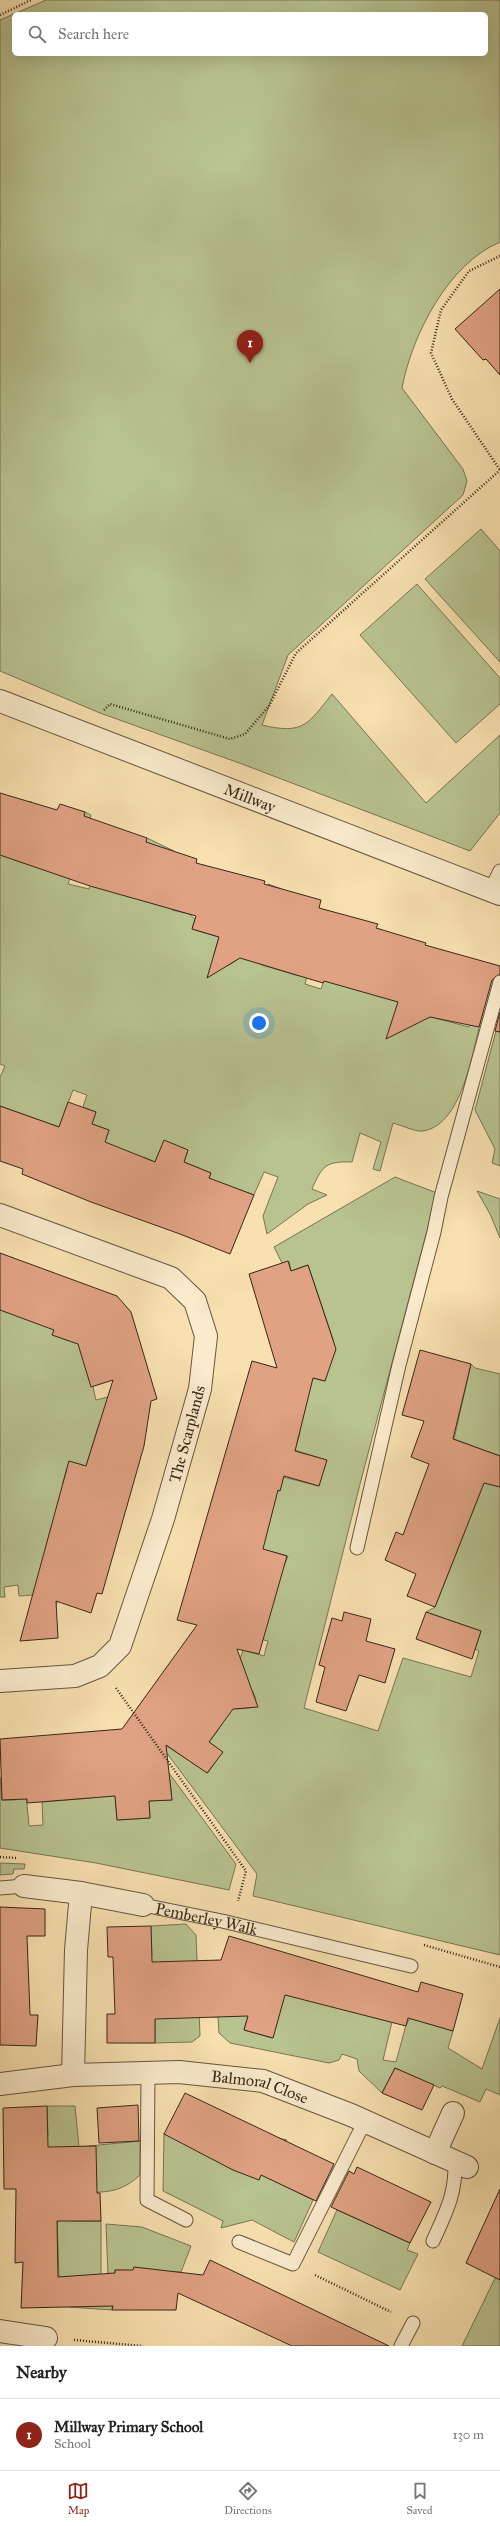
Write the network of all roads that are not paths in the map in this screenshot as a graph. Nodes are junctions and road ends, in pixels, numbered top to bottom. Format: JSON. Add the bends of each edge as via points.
{"nodes":[{"id":1,"x":0,"y":701,"type":"edge"},
{"id":2,"x":500,"y":871,"type":"edge"},
{"id":3,"x":495,"y":892,"type":"edge"},
{"id":4,"x":500,"y":982,"type":"edge"},
{"id":5,"x":0,"y":1215,"type":"edge"},
{"id":6,"x":357,"y":1548,"type":"dead end"},
{"id":7,"x":0,"y":1681,"type":"edge"},
{"id":8,"x":24,"y":1886,"type":"joint"},
{"id":9,"x":0,"y":1888,"type":"edge"},
{"id":10,"x":81,"y":1893,"type":"junction"},
{"id":11,"x":143,"y":1906,"type":"joint"},
{"id":12,"x":411,"y":1966,"type":"dead end"},
{"id":13,"x":148,"y":2073,"type":"junction"},
{"id":14,"x":73,"y":2075,"type":"junction"},
{"id":15,"x":0,"y":2084,"type":"edge"},
{"id":16,"x":453,"y":2113,"type":"dead end"},
{"id":17,"x":365,"y":2121,"type":"junction"},
{"id":18,"x":435,"y":2153,"type":"junction"},
{"id":19,"x":461,"y":2165,"type":"joint"},
{"id":20,"x":186,"y":2220,"type":"dead end"},
{"id":21,"x":433,"y":2241,"type":"dead end"},
{"id":22,"x":239,"y":2242,"type":"dead end"},
{"id":23,"x":413,"y":2323,"type":"road end"},
{"id":24,"x":0,"y":2331,"type":"edge"},
{"id":25,"x":46,"y":2338,"type":"dead end"},
{"id":26,"x":401,"y":2346,"type":"edge"}],
"edges":[{"from":1,"to":3,"type":"street","name":"Millway"},
{"from":2,"to":3,"type":"lane"},
{"from":4,"to":6,"type":"lane","via":[[441,1197]]},
{"from":5,"to":7,"type":"street","name":"The Scarplands","via":[[171,1278],[196,1301],[206,1336],[200,1389],[163,1519],[120,1646],[100,1666],[75,1676]]},
{"from":8,"to":9,"type":"lane","name":"Pemberley Walk"},
{"from":8,"to":10,"type":"street","name":"Pemberley Walk"},
{"from":10,"to":11,"type":"street","name":"Pemberley Walk"},
{"from":10,"to":14,"type":"street","via":[[76,1950]]},
{"from":11,"to":12,"type":"lane","name":"Pemberley Walk","via":[[222,1921]]},
{"from":13,"to":14,"type":"street","name":"Balmoral Close"},
{"from":13,"to":17,"type":"street","name":"Balmoral Close","via":[[178,2072],[263,2081]]},
{"from":13,"to":20,"type":"lane","via":[[147,2200]]},
{"from":14,"to":15,"type":"street","name":"Balmoral Close"},
{"from":16,"to":18,"type":"street"},
{"from":17,"to":18,"type":"street","name":"Balmoral Close"},
{"from":17,"to":22,"type":"lane","via":[[293,2264]]},
{"from":18,"to":19,"type":"street","name":"Balmoral Close"},
{"from":19,"to":21,"type":"lane","via":[[453,2196]]},
{"from":23,"to":26,"type":"lane"},
{"from":24,"to":25,"type":"street"}]}
